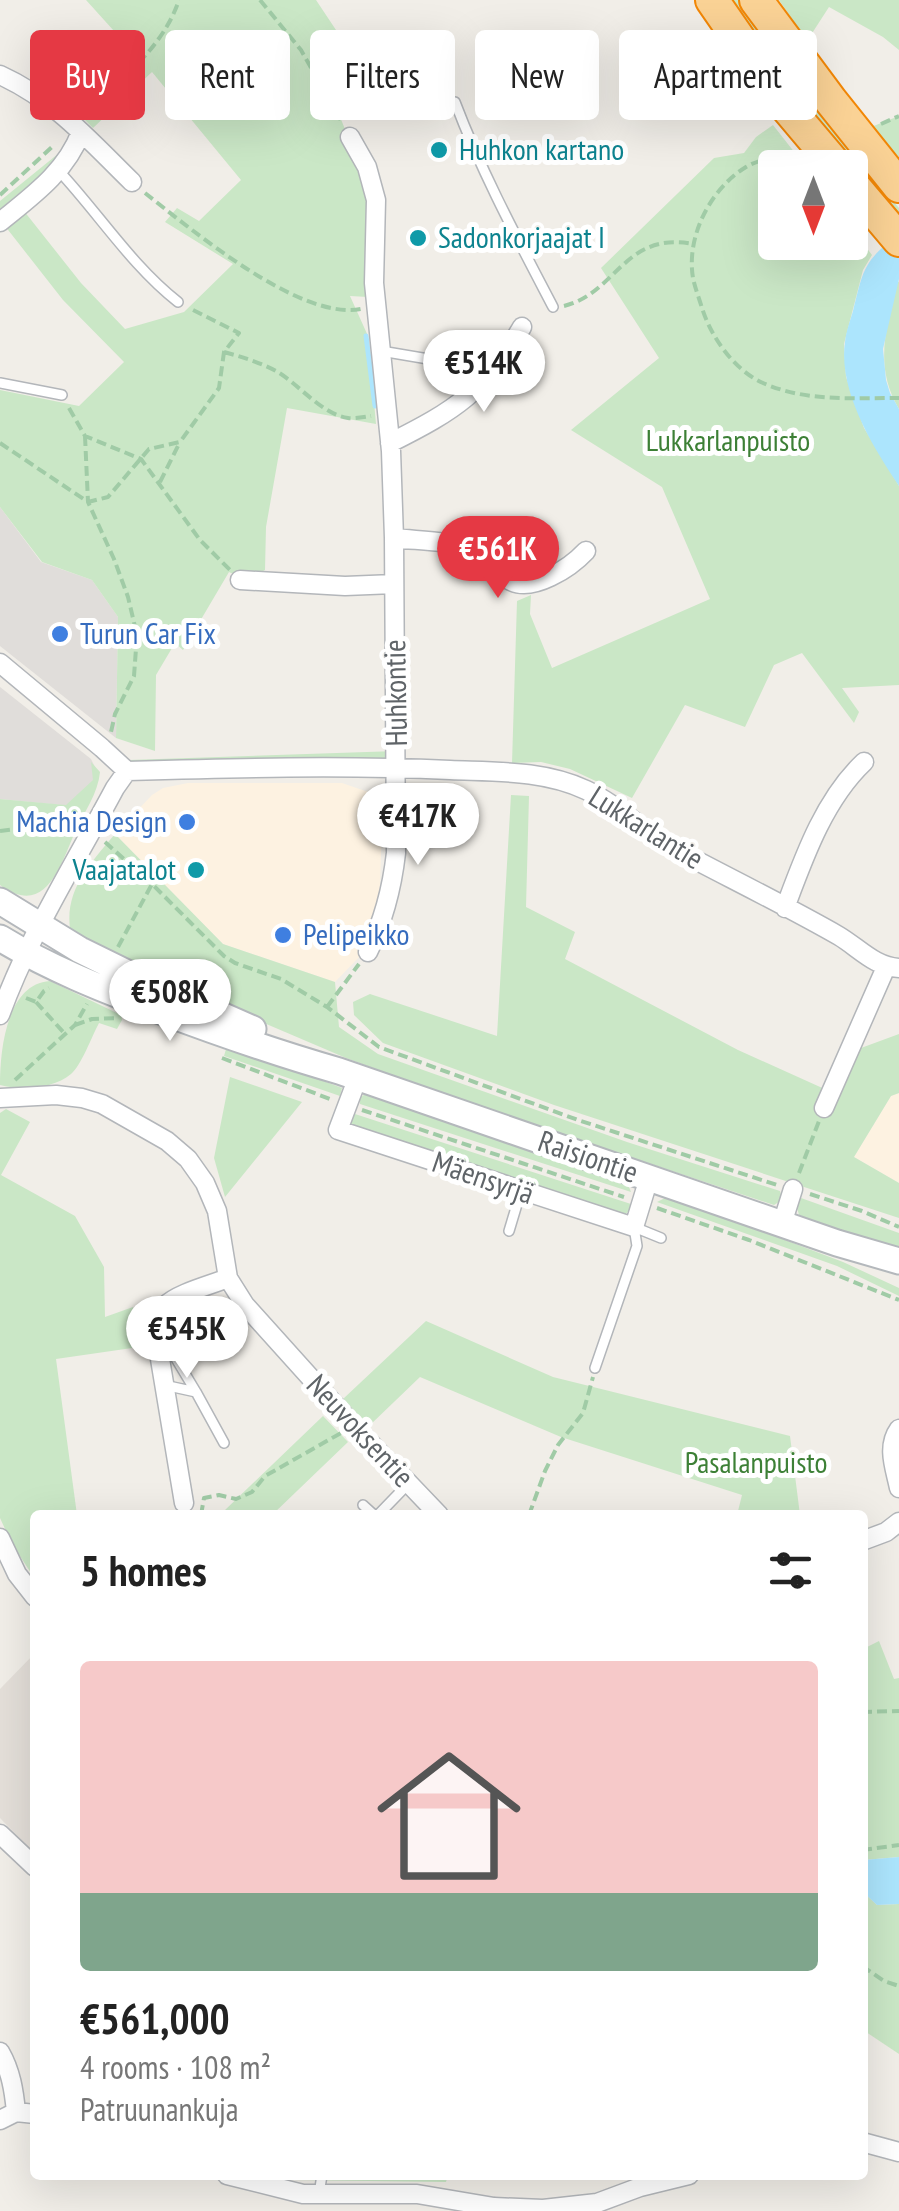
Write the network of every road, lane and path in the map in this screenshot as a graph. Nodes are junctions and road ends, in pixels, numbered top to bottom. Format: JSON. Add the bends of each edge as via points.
{"nodes":[{"id":1,"x":179,"y":0,"type":"edge"},
{"id":2,"x":260,"y":0,"type":"edge"},
{"id":3,"x":712,"y":0,"type":"edge"},
{"id":4,"x":756,"y":0,"type":"edge"},
{"id":5,"x":0,"y":76,"type":"edge"},
{"id":6,"x":455,"y":102,"type":"dead end"},
{"id":7,"x":899,"y":116,"type":"edge"},
{"id":8,"x":881,"y":124,"type":"dead end"},
{"id":9,"x":78,"y":129,"type":"junction"},
{"id":10,"x":350,"y":137,"type":"joint"},
{"id":11,"x":823,"y":150,"type":"edge"},
{"id":12,"x":758,"y":162,"type":"edge"},
{"id":13,"x":59,"y":171,"type":"junction"},
{"id":14,"x":132,"y":182,"type":"joint"},
{"id":15,"x":899,"y":186,"type":"edge"},
{"id":16,"x":0,"y":195,"type":"edge"},
{"id":17,"x":868,"y":203,"type":"edge"},
{"id":18,"x":0,"y":222,"type":"edge"},
{"id":19,"x":899,"y":240,"type":"edge"},
{"id":20,"x":693,"y":244,"type":"junction"},
{"id":21,"x":178,"y":302,"type":"joint"},
{"id":22,"x":375,"y":306,"type":"junction"},
{"id":23,"x":553,"y":308,"type":"joint"},
{"id":24,"x":522,"y":327,"type":"dead end"},
{"id":25,"x":381,"y":351,"type":"junction"},
{"id":26,"x":224,"y":352,"type":"junction"},
{"id":27,"x":446,"y":362,"type":"dead end"},
{"id":28,"x":0,"y":383,"type":"edge"},
{"id":29,"x":62,"y":395,"type":"joint"},
{"id":30,"x":899,"y":398,"type":"edge"},
{"id":31,"x":388,"y":415,"type":"junction"},
{"id":32,"x":85,"y":436,"type":"junction"},
{"id":33,"x":0,"y":442,"type":"edge"},
{"id":34,"x":180,"y":442,"type":"junction"},
{"id":35,"x":390,"y":443,"type":"junction"},
{"id":36,"x":141,"y":459,"type":"junction"},
{"id":37,"x":159,"y":484,"type":"junction"},
{"id":38,"x":88,"y":502,"type":"junction"},
{"id":39,"x":394,"y":538,"type":"junction"},
{"id":40,"x":586,"y":550,"type":"dead end"},
{"id":41,"x":240,"y":580,"type":"joint"},
{"id":42,"x":394,"y":584,"type":"junction"},
{"id":43,"x":0,"y":663,"type":"edge"},
{"id":44,"x":108,"y":754,"type":"junction"},
{"id":45,"x":864,"y":762,"type":"dead end"},
{"id":46,"x":396,"y":768,"type":"junction"},
{"id":47,"x":126,"y":772,"type":"junction"},
{"id":48,"x":0,"y":831,"type":"edge"},
{"id":49,"x":90,"y":834,"type":"junction"},
{"id":50,"x":152,"y":884,"type":"junction"},
{"id":51,"x":0,"y":901,"type":"edge"},
{"id":52,"x":784,"y":908,"type":"junction"},
{"id":53,"x":40,"y":926,"type":"junction"},
{"id":54,"x":0,"y":938,"type":"edge"},
{"id":55,"x":368,"y":952,"type":"joint"},
{"id":56,"x":26,"y":954,"type":"junction"},
{"id":57,"x":112,"y":958,"type":"dead end"},
{"id":58,"x":893,"y":967,"type":"edge"},
{"id":59,"x":57,"y":986,"type":"dead end"},
{"id":60,"x":9,"y":990,"type":"junction"},
{"id":61,"x":89,"y":1000,"type":"dead end"},
{"id":62,"x":36,"y":1002,"type":"junction"},
{"id":63,"x":326,"y":1007,"type":"junction"},
{"id":64,"x":0,"y":1014,"type":"edge"},
{"id":65,"x":133,"y":1017,"type":"dead end"},
{"id":66,"x":75,"y":1025,"type":"junction"},
{"id":67,"x":65,"y":1034,"type":"junction"},
{"id":68,"x":218,"y":1056,"type":"dead end"},
{"id":69,"x":348,"y":1074,"type":"junction"},
{"id":70,"x":4,"y":1092,"type":"edge"},
{"id":71,"x":348,"y":1106,"type":"junction"},
{"id":72,"x":824,"y":1108,"type":"joint"},
{"id":73,"x":794,"y":1189,"type":"junction"},
{"id":74,"x":645,"y":1190,"type":"junction"},
{"id":75,"x":521,"y":1191,"type":"junction"},
{"id":76,"x":782,"y":1224,"type":"junction"},
{"id":77,"x":634,"y":1227,"type":"junction"},
{"id":78,"x":899,"y":1227,"type":"edge"},
{"id":79,"x":509,"y":1231,"type":"dead end"},
{"id":80,"x":661,"y":1238,"type":"dead end"},
{"id":81,"x":837,"y":1244,"type":"junction"},
{"id":82,"x":899,"y":1261,"type":"edge"},
{"id":83,"x":899,"y":1276,"type":"edge"},
{"id":84,"x":228,"y":1278,"type":"junction"},
{"id":85,"x":899,"y":1300,"type":"edge"},
{"id":86,"x":174,"y":1357,"type":"dead end"},
{"id":87,"x":595,"y":1368,"type":"joint"},
{"id":88,"x":164,"y":1385,"type":"junction"},
{"id":89,"x":196,"y":1392,"type":"junction"},
{"id":90,"x":353,"y":1425,"type":"junction"},
{"id":91,"x":899,"y":1429,"type":"edge"},
{"id":92,"x":224,"y":1443,"type":"dead end"},
{"id":93,"x":408,"y":1484,"type":"junction"},
{"id":94,"x":899,"y":1488,"type":"edge"},
{"id":95,"x":184,"y":1504,"type":"dead end"},
{"id":96,"x":363,"y":1505,"type":"dead end"},
{"id":97,"x":203,"y":1510,"type":"edge"},
{"id":98,"x":370,"y":1510,"type":"edge"},
{"id":99,"x":381,"y":1510,"type":"edge"},
{"id":100,"x":434,"y":1510,"type":"edge"},
{"id":101,"x":531,"y":1510,"type":"edge"},
{"id":102,"x":899,"y":1522,"type":"edge"},
{"id":103,"x":0,"y":1538,"type":"edge"},
{"id":104,"x":868,"y":1540,"type":"edge"},
{"id":105,"x":30,"y":1591,"type":"edge"},
{"id":106,"x":899,"y":1710,"type":"edge"},
{"id":107,"x":868,"y":1712,"type":"edge"},
{"id":108,"x":0,"y":1834,"type":"edge"},
{"id":109,"x":899,"y":1846,"type":"edge"},
{"id":110,"x":868,"y":1849,"type":"edge"},
{"id":111,"x":30,"y":1862,"type":"edge"},
{"id":112,"x":868,"y":1970,"type":"edge"},
{"id":113,"x":899,"y":1986,"type":"edge"},
{"id":114,"x":0,"y":2052,"type":"edge"},
{"id":115,"x":17,"y":2115,"type":"edge"},
{"id":116,"x":868,"y":2144,"type":"edge"},
{"id":117,"x":899,"y":2152,"type":"edge"},
{"id":118,"x":249,"y":2180,"type":"edge"},
{"id":119,"x":669,"y":2180,"type":"edge"},
{"id":120,"x":310,"y":2193,"type":"edge"},
{"id":121,"x":396,"y":2202,"type":"edge"},
{"id":122,"x":599,"y":2207,"type":"edge"}],
"edges":[{"from":1,"to":9,"type":"path","via":[[155,46]]},
{"from":2,"to":10,"type":"path","via":[[301,50]]},
{"from":3,"to":11,"type":"highway"},
{"from":4,"to":15,"type":"highway"},
{"from":5,"to":9,"type":"street","via":[[46,100]]},
{"from":6,"to":23,"type":"lane"},
{"from":7,"to":8,"type":"path"},
{"from":9,"to":13,"type":"street","via":[[75,148]]},
{"from":9,"to":14,"type":"street"},
{"from":9,"to":16,"type":"path"},
{"from":10,"to":22,"type":"street","name":"Huhkontie","via":[[376,200]]},
{"from":12,"to":20,"type":"path","via":[[721,189]]},
{"from":13,"to":18,"type":"street"},
{"from":13,"to":21,"type":"lane"},
{"from":14,"to":22,"type":"path","via":[[229,257],[284,289],[333,310]]},
{"from":17,"to":19,"type":"highway"},
{"from":20,"to":23,"type":"path","via":[[639,250],[580,301]]},
{"from":20,"to":30,"type":"path","via":[[693,277],[708,326],[727,356],[760,382],[810,398]]},
{"from":21,"to":26,"type":"path","via":[[239,333]]},
{"from":22,"to":25,"type":"street","name":"Huhkontie"},
{"from":24,"to":35,"type":"street","via":[[474,392]]},
{"from":25,"to":27,"type":"lane"},
{"from":25,"to":31,"type":"street","name":"Huhkontie"},
{"from":26,"to":31,"type":"path","via":[[277,372],[348,419]]},
{"from":26,"to":34,"type":"path","via":[[219,388]]},
{"from":28,"to":29,"type":"lane"},
{"from":29,"to":32,"type":"path"},
{"from":31,"to":35,"type":"street","name":"Huhkontie"},
{"from":32,"to":36,"type":"path"},
{"from":32,"to":38,"type":"path"},
{"from":33,"to":38,"type":"path"},
{"from":34,"to":36,"type":"path","via":[[149,448]]},
{"from":34,"to":37,"type":"path"},
{"from":35,"to":39,"type":"street","name":"Huhkontie"},
{"from":36,"to":37,"type":"path"},
{"from":36,"to":38,"type":"path","via":[[108,497]]},
{"from":37,"to":41,"type":"path"},
{"from":38,"to":44,"type":"path","via":[[137,636],[134,676],[116,714]]},
{"from":39,"to":40,"type":"street","via":[[472,549],[515,584],[566,570]]},
{"from":39,"to":42,"type":"street","name":"Huhkontie"},
{"from":41,"to":42,"type":"street"},
{"from":42,"to":46,"type":"street","name":"Huhkontie"},
{"from":43,"to":44,"type":"street"},
{"from":44,"to":47,"type":"street"},
{"from":45,"to":52,"type":"street","via":[[831,803]]},
{"from":46,"to":47,"type":"street","name":"Lukkarlantie"},
{"from":46,"to":52,"type":"street","name":"Lukkarlantie","via":[[563,781]]},
{"from":46,"to":55,"type":"street","name":"Huhkontie","via":[[392,886]]},
{"from":47,"to":49,"type":"street"},
{"from":48,"to":49,"type":"path","via":[[67,823]]},
{"from":49,"to":50,"type":"path"},
{"from":49,"to":53,"type":"street"},
{"from":50,"to":57,"type":"path"},
{"from":50,"to":63,"type":"path","via":[[224,956],[282,979]]},
{"from":51,"to":53,"type":"main road","name":"Raisiontie"},
{"from":52,"to":58,"type":"street","name":"Lukkarlantie"},
{"from":53,"to":56,"type":"street"},
{"from":53,"to":69,"type":"main road","name":"Raisiontie"},
{"from":54,"to":56,"type":"main road","name":"Raisiontie"},
{"from":55,"to":63,"type":"path"},
{"from":56,"to":60,"type":"street"},
{"from":56,"to":69,"type":"main road","name":"Raisiontie","via":[[207,1029]]},
{"from":58,"to":72,"type":"street"},
{"from":59,"to":62,"type":"path"},
{"from":60,"to":62,"type":"path"},
{"from":60,"to":64,"type":"street"},
{"from":61,"to":66,"type":"path"},
{"from":62,"to":67,"type":"path"},
{"from":63,"to":73,"type":"path","via":[[379,1047]]},
{"from":65,"to":66,"type":"path"},
{"from":66,"to":67,"type":"path"},
{"from":67,"to":70,"type":"path"},
{"from":68,"to":71,"type":"path"},
{"from":69,"to":71,"type":"street"},
{"from":69,"to":74,"type":"main road","name":"Raisiontie"},
{"from":70,"to":84,"type":"street","name":"Neuvoksentie","via":[[102,1104],[167,1141],[205,1183],[217,1211]]},
{"from":71,"to":74,"type":"path"},
{"from":71,"to":75,"type":"street","name":"Mäensyrjä","via":[[338,1130]]},
{"from":72,"to":73,"type":"path"},
{"from":73,"to":76,"type":"street"},
{"from":73,"to":78,"type":"path"},
{"from":74,"to":76,"type":"main road","name":"Raisiontie"},
{"from":74,"to":77,"type":"street"},
{"from":74,"to":85,"type":"path"},
{"from":75,"to":77,"type":"street","name":"Mäensyrjä"},
{"from":75,"to":79,"type":"lane"},
{"from":76,"to":81,"type":"main road","name":"Raisiontie"},
{"from":77,"to":80,"type":"lane"},
{"from":77,"to":87,"type":"lane","via":[[637,1246]]},
{"from":81,"to":82,"type":"main road","name":"Raisiontie"},
{"from":81,"to":83,"type":"main road","name":"Raisiontie"},
{"from":84,"to":88,"type":"street","via":[[163,1308],[155,1329]]},
{"from":84,"to":90,"type":"street","name":"Neuvoksentie"},
{"from":86,"to":89,"type":"lane"},
{"from":87,"to":101,"type":"path","via":[[583,1413],[558,1445]]},
{"from":88,"to":89,"type":"lane"},
{"from":88,"to":95,"type":"street"},
{"from":89,"to":92,"type":"lane"},
{"from":90,"to":93,"type":"street","name":"Neuvoksentie"},
{"from":90,"to":97,"type":"path","via":[[265,1476],[252,1492],[204,1498]]},
{"from":91,"to":94,"type":"street","via":[[892,1444]]},
{"from":93,"to":99,"type":"lane"},
{"from":93,"to":100,"type":"street","name":"Neuvoksentie"},
{"from":96,"to":98,"type":"lane"},
{"from":102,"to":104,"type":"street"},
{"from":103,"to":105,"type":"street"},
{"from":106,"to":107,"type":"path"},
{"from":108,"to":111,"type":"street"},
{"from":109,"to":110,"type":"path"},
{"from":112,"to":113,"type":"path"},
{"from":114,"to":115,"type":"street"},
{"from":116,"to":117,"type":"street"},
{"from":118,"to":120,"type":"street"},
{"from":119,"to":122,"type":"street"},
{"from":120,"to":121,"type":"street"},
{"from":121,"to":122,"type":"street","via":[[417,2194],[494,2207]]}]}
